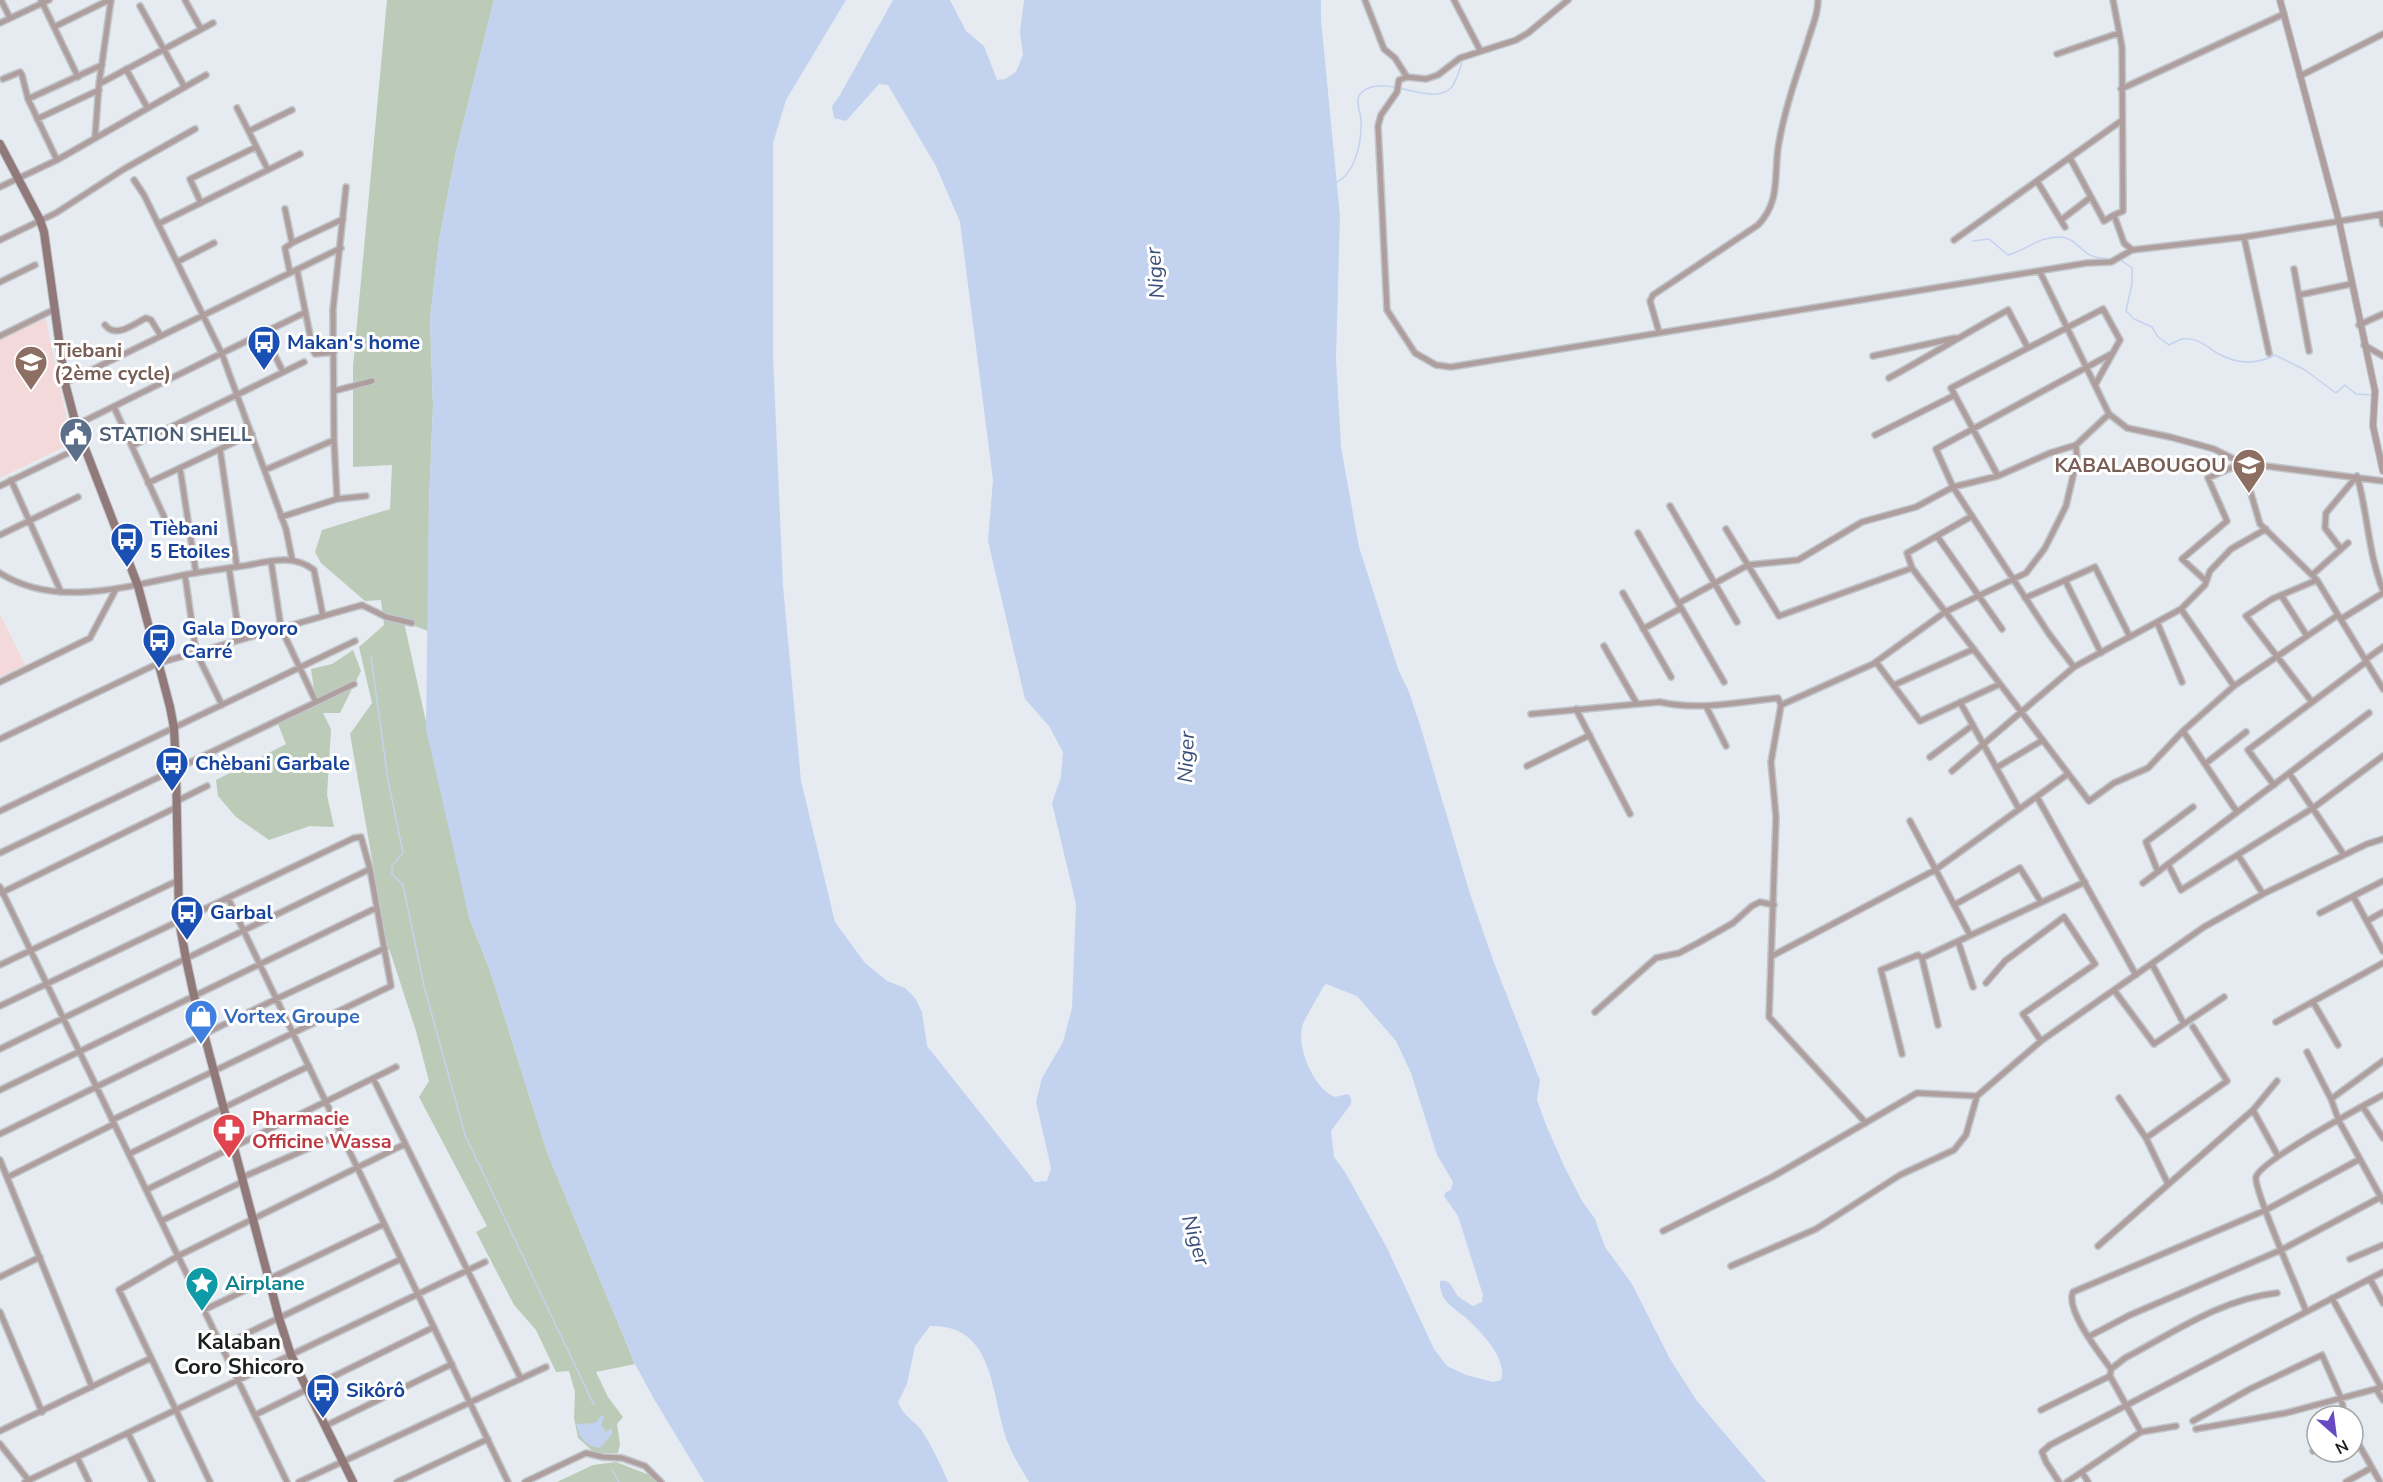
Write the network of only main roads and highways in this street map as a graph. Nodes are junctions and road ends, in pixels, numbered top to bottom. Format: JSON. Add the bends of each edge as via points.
{"nodes":[{"id":1,"x":0,"y":144,"type":"edge"},
{"id":2,"x":353,"y":1482,"type":"edge"}],
"edges":[{"from":1,"to":2,"type":"main road","via":[[40,220],[65,383],[76,425],[138,586],[174,728],[179,921],[204,1034],[291,1355]]}]}
